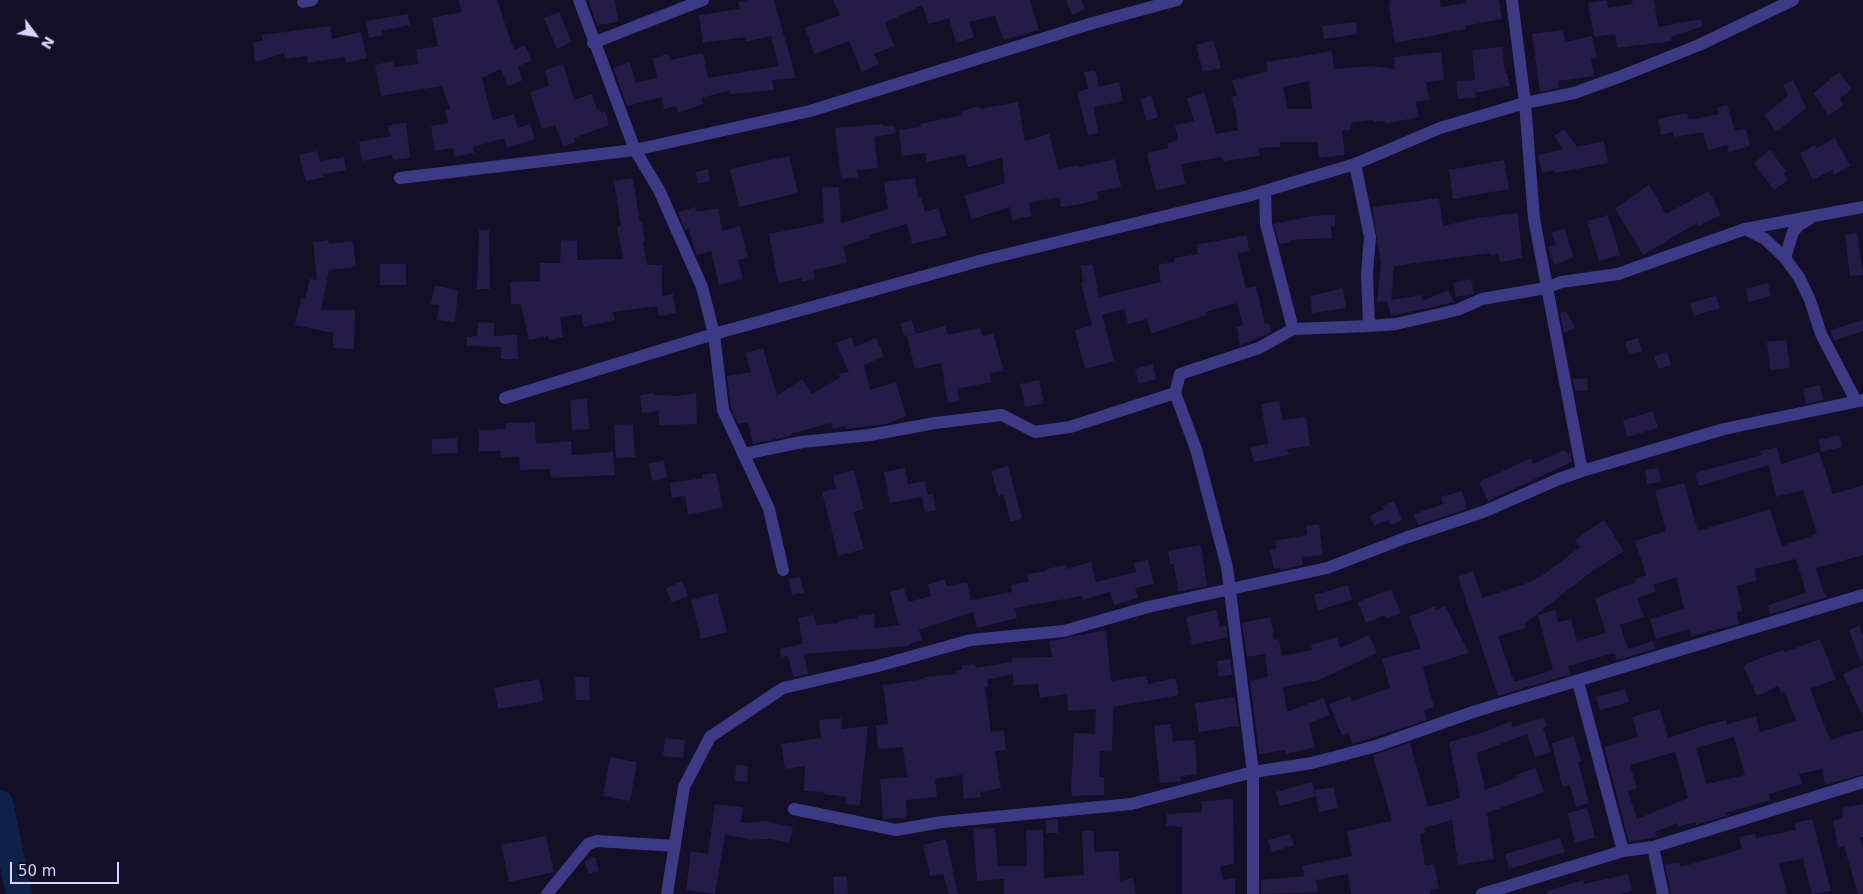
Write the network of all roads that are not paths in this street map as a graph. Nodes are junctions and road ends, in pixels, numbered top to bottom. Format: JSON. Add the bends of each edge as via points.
{"nodes":[{"id":1,"x":578,"y":0,"type":"edge"},
{"id":2,"x":703,"y":0,"type":"edge"},
{"id":3,"x":1177,"y":0,"type":"edge"},
{"id":4,"x":1512,"y":0,"type":"edge"},
{"id":5,"x":1793,"y":0,"type":"edge"},
{"id":6,"x":593,"y":43,"type":"junction"},
{"id":7,"x":1525,"y":104,"type":"junction"},
{"id":8,"x":635,"y":150,"type":"junction"},
{"id":9,"x":1355,"y":164,"type":"junction"},
{"id":10,"x":400,"y":178,"type":"dead end"},
{"id":11,"x":1265,"y":190,"type":"junction"},
{"id":12,"x":1863,"y":208,"type":"edge"},
{"id":13,"x":1813,"y":216,"type":"junction"},
{"id":14,"x":1745,"y":229,"type":"junction"},
{"id":15,"x":1785,"y":258,"type":"junction"},
{"id":16,"x":1546,"y":288,"type":"junction"},
{"id":17,"x":1369,"y":326,"type":"junction"},
{"id":18,"x":1293,"y":329,"type":"junction"},
{"id":19,"x":714,"y":334,"type":"junction"},
{"id":20,"x":1175,"y":393,"type":"junction"},
{"id":21,"x":505,"y":398,"type":"dead end"},
{"id":22,"x":1859,"y":400,"type":"edge"},
{"id":23,"x":744,"y":454,"type":"junction"},
{"id":24,"x":1582,"y":471,"type":"junction"},
{"id":25,"x":783,"y":570,"type":"dead end"},
{"id":26,"x":1230,"y":590,"type":"junction"},
{"id":27,"x":1863,"y":595,"type":"edge"},
{"id":28,"x":1578,"y":682,"type":"junction"},
{"id":29,"x":1253,"y":772,"type":"junction"},
{"id":30,"x":1863,"y":782,"type":"edge"},
{"id":31,"x":794,"y":809,"type":"dead end"},
{"id":32,"x":675,"y":846,"type":"junction"},
{"id":33,"x":1653,"y":847,"type":"junction"},
{"id":34,"x":1623,"y":851,"type":"junction"},
{"id":35,"x":547,"y":894,"type":"edge"},
{"id":36,"x":667,"y":894,"type":"edge"},
{"id":37,"x":1253,"y":894,"type":"edge"},
{"id":38,"x":1482,"y":894,"type":"edge"},
{"id":39,"x":1663,"y":894,"type":"edge"}],
"edges":[{"from":1,"to":6,"type":"street"},
{"from":2,"to":6,"type":"street"},
{"from":3,"to":8,"type":"street","via":[[810,111]]},
{"from":4,"to":7,"type":"street"},
{"from":5,"to":7,"type":"street","via":[[1699,46],[1620,77],[1574,93]]},
{"from":6,"to":8,"type":"street"},
{"from":7,"to":9,"type":"street","via":[[1440,128]]},
{"from":7,"to":16,"type":"street","via":[[1534,219]]},
{"from":8,"to":10,"type":"street"},
{"from":8,"to":19,"type":"street","via":[[659,190],[702,287]]},
{"from":9,"to":11,"type":"street"},
{"from":9,"to":17,"type":"street","via":[[1370,236],[1367,273]]},
{"from":11,"to":18,"type":"street","via":[[1266,224]]},
{"from":11,"to":19,"type":"street","via":[[983,260]]},
{"from":12,"to":13,"type":"street"},
{"from":13,"to":14,"type":"street"},
{"from":13,"to":15,"type":"street","via":[[1793,232]]},
{"from":14,"to":15,"type":"street","via":[[1765,239]]},
{"from":14,"to":16,"type":"street","via":[[1618,274],[1575,279]]},
{"from":15,"to":22,"type":"street","via":[[1799,277],[1821,334]]},
{"from":16,"to":17,"type":"street","via":[[1482,299],[1457,310],[1396,324]]},
{"from":16,"to":24,"type":"street"},
{"from":17,"to":18,"type":"street"},
{"from":18,"to":20,"type":"street","via":[[1259,348],[1180,374]]},
{"from":19,"to":21,"type":"street"},
{"from":19,"to":23,"type":"street","via":[[723,410]]},
{"from":20,"to":23,"type":"street","via":[[1070,427],[1035,432],[1002,414],[802,442]]},
{"from":20,"to":26,"type":"street","via":[[1196,449]]},
{"from":22,"to":24,"type":"street","via":[[1724,429]]},
{"from":23,"to":25,"type":"street","via":[[769,509]]},
{"from":24,"to":26,"type":"street","via":[[1483,512],[1327,568]]},
{"from":26,"to":29,"type":"street"},
{"from":26,"to":32,"type":"street","via":[[1148,607],[1064,631],[971,640],[783,688],[710,737],[684,787]]},
{"from":27,"to":28,"type":"street"},
{"from":28,"to":29,"type":"street","via":[[1476,711],[1376,746],[1312,763]]},
{"from":28,"to":34,"type":"street"},
{"from":29,"to":31,"type":"street","via":[[1131,804],[952,821],[896,830]]},
{"from":29,"to":37,"type":"street"},
{"from":30,"to":33,"type":"street"},
{"from":32,"to":35,"type":"street","via":[[597,841],[588,844]]},
{"from":32,"to":36,"type":"street"},
{"from":33,"to":34,"type":"street"},
{"from":33,"to":39,"type":"street"},
{"from":34,"to":38,"type":"street"}]}
